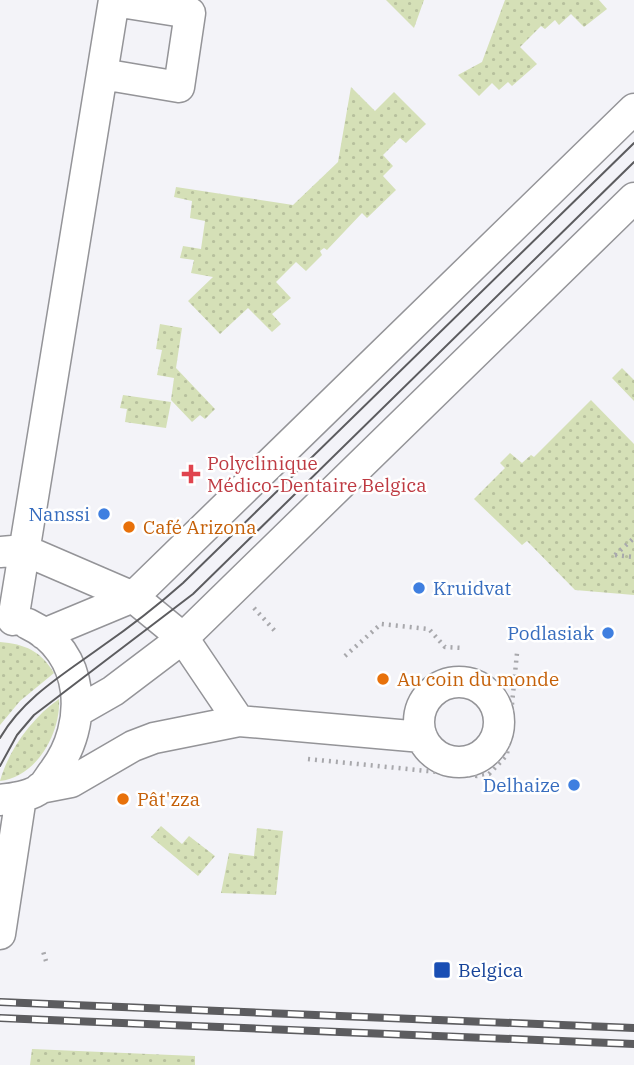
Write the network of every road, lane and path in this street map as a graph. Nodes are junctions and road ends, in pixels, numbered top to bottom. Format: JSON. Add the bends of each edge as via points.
{"nodes":[{"id":1,"x":114,"y":1,"type":"edge"},
{"id":2,"x":102,"y":74,"type":"junction"},
{"id":3,"x":634,"y":109,"type":"edge"},
{"id":4,"x":634,"y":198,"type":"edge"},
{"id":5,"x":634,"y":538,"type":"edge"},
{"id":6,"x":12,"y":551,"type":"edge"},
{"id":7,"x":634,"y":557,"type":"edge"},
{"id":8,"x":133,"y":597,"type":"junction"},
{"id":9,"x":247,"y":600,"type":"dead end"},
{"id":10,"x":6,"y":621,"type":"edge"},
{"id":11,"x":275,"y":631,"type":"dead end"},
{"id":12,"x":44,"y":634,"type":"junction"},
{"id":13,"x":183,"y":638,"type":"junction"},
{"id":14,"x":462,"y":648,"type":"dead end"},
{"id":15,"x":345,"y":656,"type":"dead end"},
{"id":16,"x":78,"y":711,"type":"junction"},
{"id":17,"x":239,"y":721,"type":"junction"},
{"id":18,"x":422,"y":737,"type":"junction"},
{"id":19,"x":20,"y":795,"type":"edge"},
{"id":20,"x":0,"y":934,"type":"edge"},
{"id":21,"x":46,"y":952,"type":"dead end"},
{"id":22,"x":46,"y":961,"type":"dead end"}],
"edges":[{"from":1,"to":2,"type":"street"},
{"from":1,"to":2,"type":"street","via":[[190,13],[179,86]]},
{"from":2,"to":6,"type":"street"},
{"from":3,"to":8,"type":"street"},
{"from":4,"to":13,"type":"street"},
{"from":5,"to":7,"type":"path","via":[[615,555]]},
{"from":6,"to":8,"type":"street"},
{"from":6,"to":10,"type":"street"},
{"from":8,"to":12,"type":"street"},
{"from":8,"to":13,"type":"street"},
{"from":9,"to":11,"type":"path"},
{"from":10,"to":12,"type":"street","via":[[30,624]]},
{"from":12,"to":16,"type":"street","via":[[71,669]]},
{"from":13,"to":16,"type":"street","via":[[113,691]]},
{"from":13,"to":17,"type":"street"},
{"from":14,"to":15,"type":"path","via":[[445,647],[429,629],[381,624]]},
{"from":16,"to":19,"type":"street","via":[[65,756]]},
{"from":17,"to":18,"type":"street"},
{"from":17,"to":19,"type":"street","via":[[154,738],[71,782]]},
{"from":18,"to":18,"type":"street","via":[[440,758],[467,762],[478,770],[499,722],[497,709],[490,697],[467,683],[440,687],[422,709]]},
{"from":19,"to":20,"type":"street"},
{"from":21,"to":22,"type":"path"}]}
